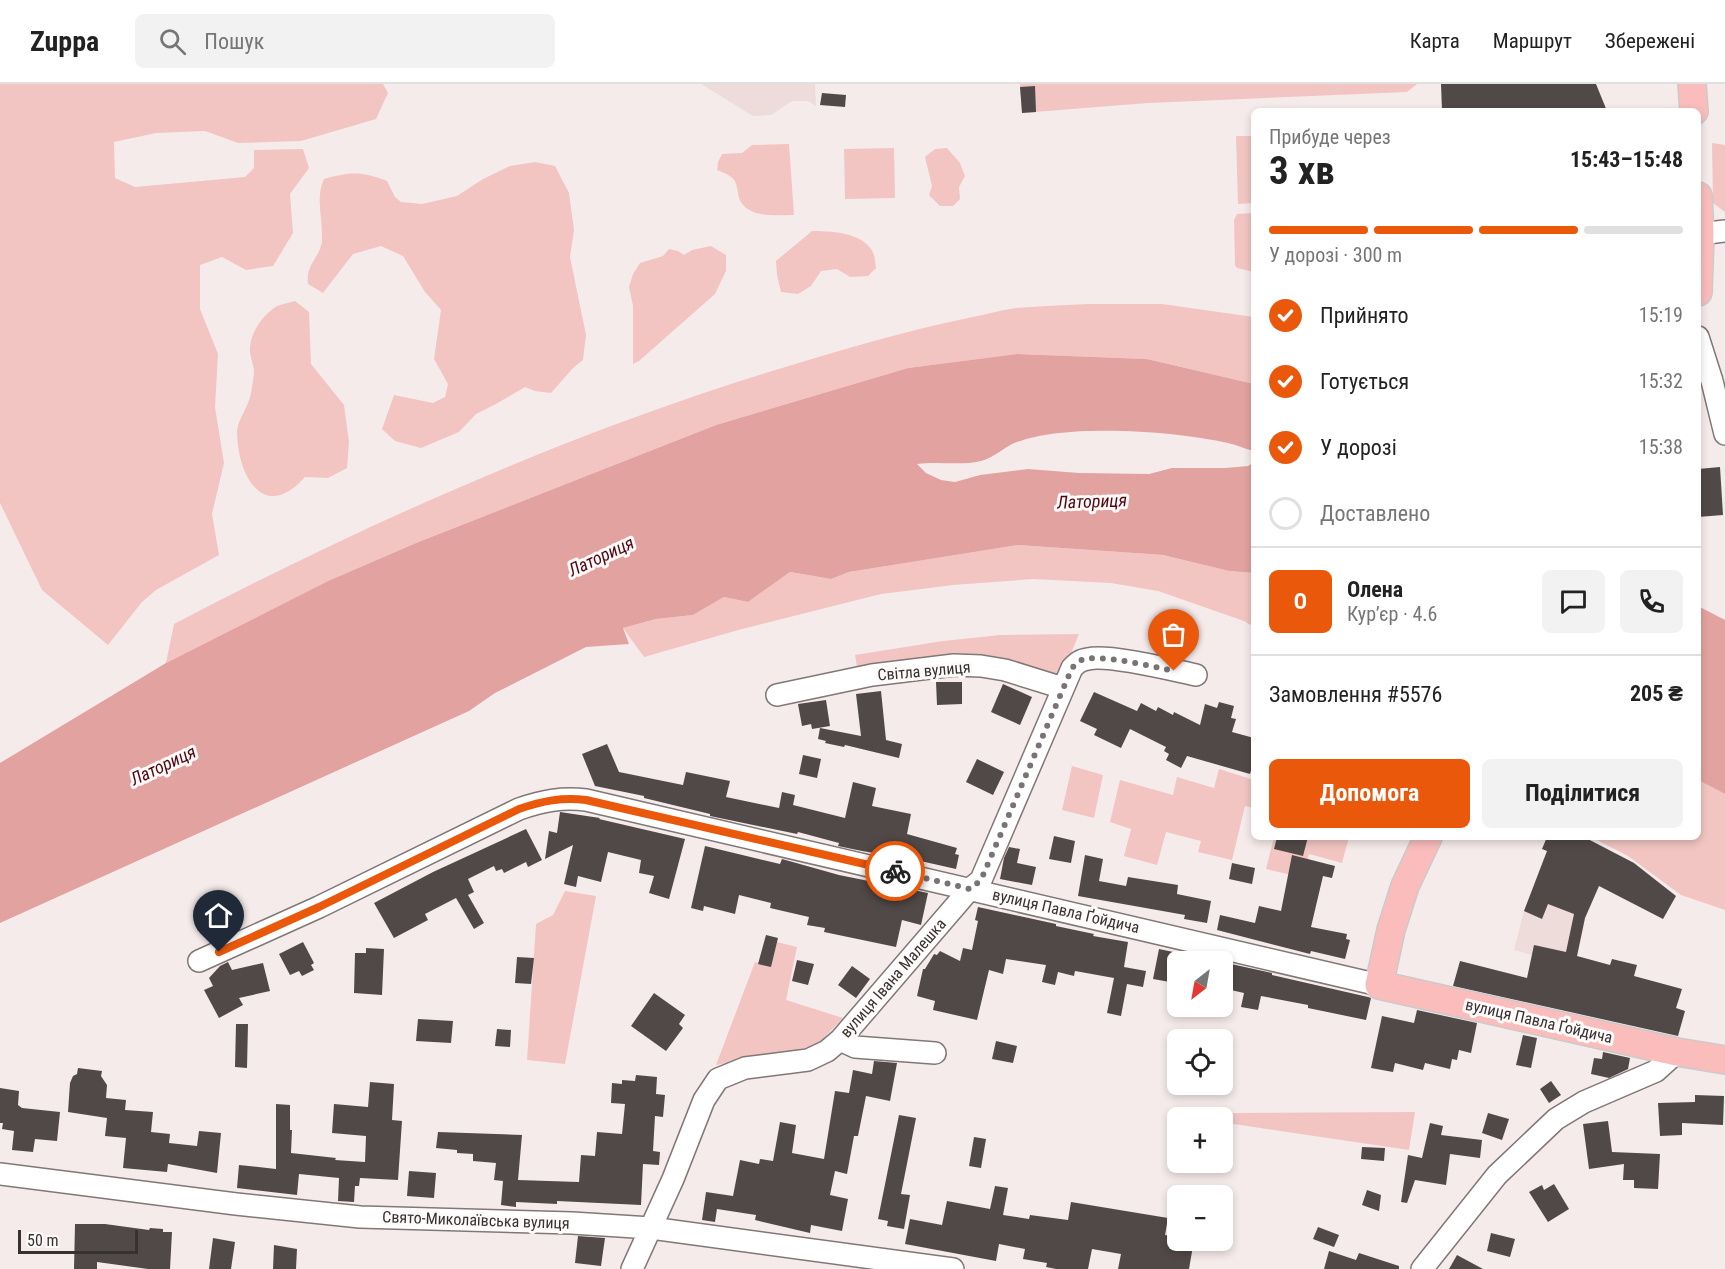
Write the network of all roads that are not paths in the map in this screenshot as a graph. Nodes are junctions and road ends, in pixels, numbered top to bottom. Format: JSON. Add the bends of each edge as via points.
{"nodes":[{"id":1,"x":1692,"y":84,"type":"edge"},
{"id":2,"x":1694,"y":108,"type":"edge"},
{"id":3,"x":1701,"y":204,"type":"edge"},
{"id":4,"x":1712,"y":232,"type":"edge"},
{"id":5,"x":1701,"y":279,"type":"edge"},
{"id":6,"x":1701,"y":346,"type":"edge"},
{"id":7,"x":1725,"y":435,"type":"edge"},
{"id":8,"x":1196,"y":675,"type":"dead end"},
{"id":9,"x":1063,"y":688,"type":"junction"},
{"id":10,"x":777,"y":695,"type":"dead end"},
{"id":11,"x":1427,"y":840,"type":"edge"},
{"id":12,"x":970,"y":889,"type":"junction"},
{"id":13,"x":199,"y":961,"type":"dead end"},
{"id":14,"x":1379,"y":985,"type":"junction"},
{"id":15,"x":840,"y":1040,"type":"junction"},
{"id":16,"x":1677,"y":1052,"type":"junction"},
{"id":17,"x":935,"y":1053,"type":"dead end"},
{"id":18,"x":1725,"y":1060,"type":"edge"},
{"id":19,"x":0,"y":1174,"type":"edge"},
{"id":20,"x":651,"y":1228,"type":"junction"},
{"id":21,"x":632,"y":1269,"type":"edge"},
{"id":22,"x":952,"y":1269,"type":"edge"},
{"id":23,"x":1423,"y":1269,"type":"edge"}],
"edges":[{"from":1,"to":2,"type":"main road"},
{"from":3,"to":4,"type":"main road"},
{"from":4,"to":5,"type":"main road"},
{"from":6,"to":7,"type":"street"},
{"from":8,"to":9,"type":"street","via":[[1090,658],[1072,668]]},
{"from":9,"to":10,"type":"street","name":"Світла вулиця","via":[[1005,670],[954,666],[872,675]]},
{"from":9,"to":12,"type":"street","name":"вулиця Івана Малешка","via":[[981,880]]},
{"from":11,"to":14,"type":"main road","via":[[1405,886]]},
{"from":12,"to":13,"type":"street","name":"вулиця Павла Ґойдича","via":[[566,798],[519,809]]},
{"from":12,"to":14,"type":"street","name":"вулиця Павла Ґойдича"},
{"from":12,"to":15,"type":"street","name":"вулиця Івана Малешка"},
{"from":14,"to":16,"type":"main road","name":"вулиця Павла Ґойдича"},
{"from":15,"to":17,"type":"street","via":[[855,1047]]},
{"from":15,"to":20,"type":"street","name":"вулиця Івана Малешка","via":[[808,1060],[745,1068],[718,1079],[704,1100]]},
{"from":16,"to":18,"type":"main road","name":"вулиця Павла Ґойдича"},
{"from":16,"to":23,"type":"street","via":[[1656,1071],[1584,1102],[1556,1119],[1497,1175]]},
{"from":19,"to":20,"type":"street","name":"Свято-Миколаївська вулиця","via":[[360,1217]]},
{"from":20,"to":21,"type":"street","name":"вулиця Івана Малешка"},
{"from":20,"to":22,"type":"street","name":"Свято-Миколаївська вулиця"}]}
